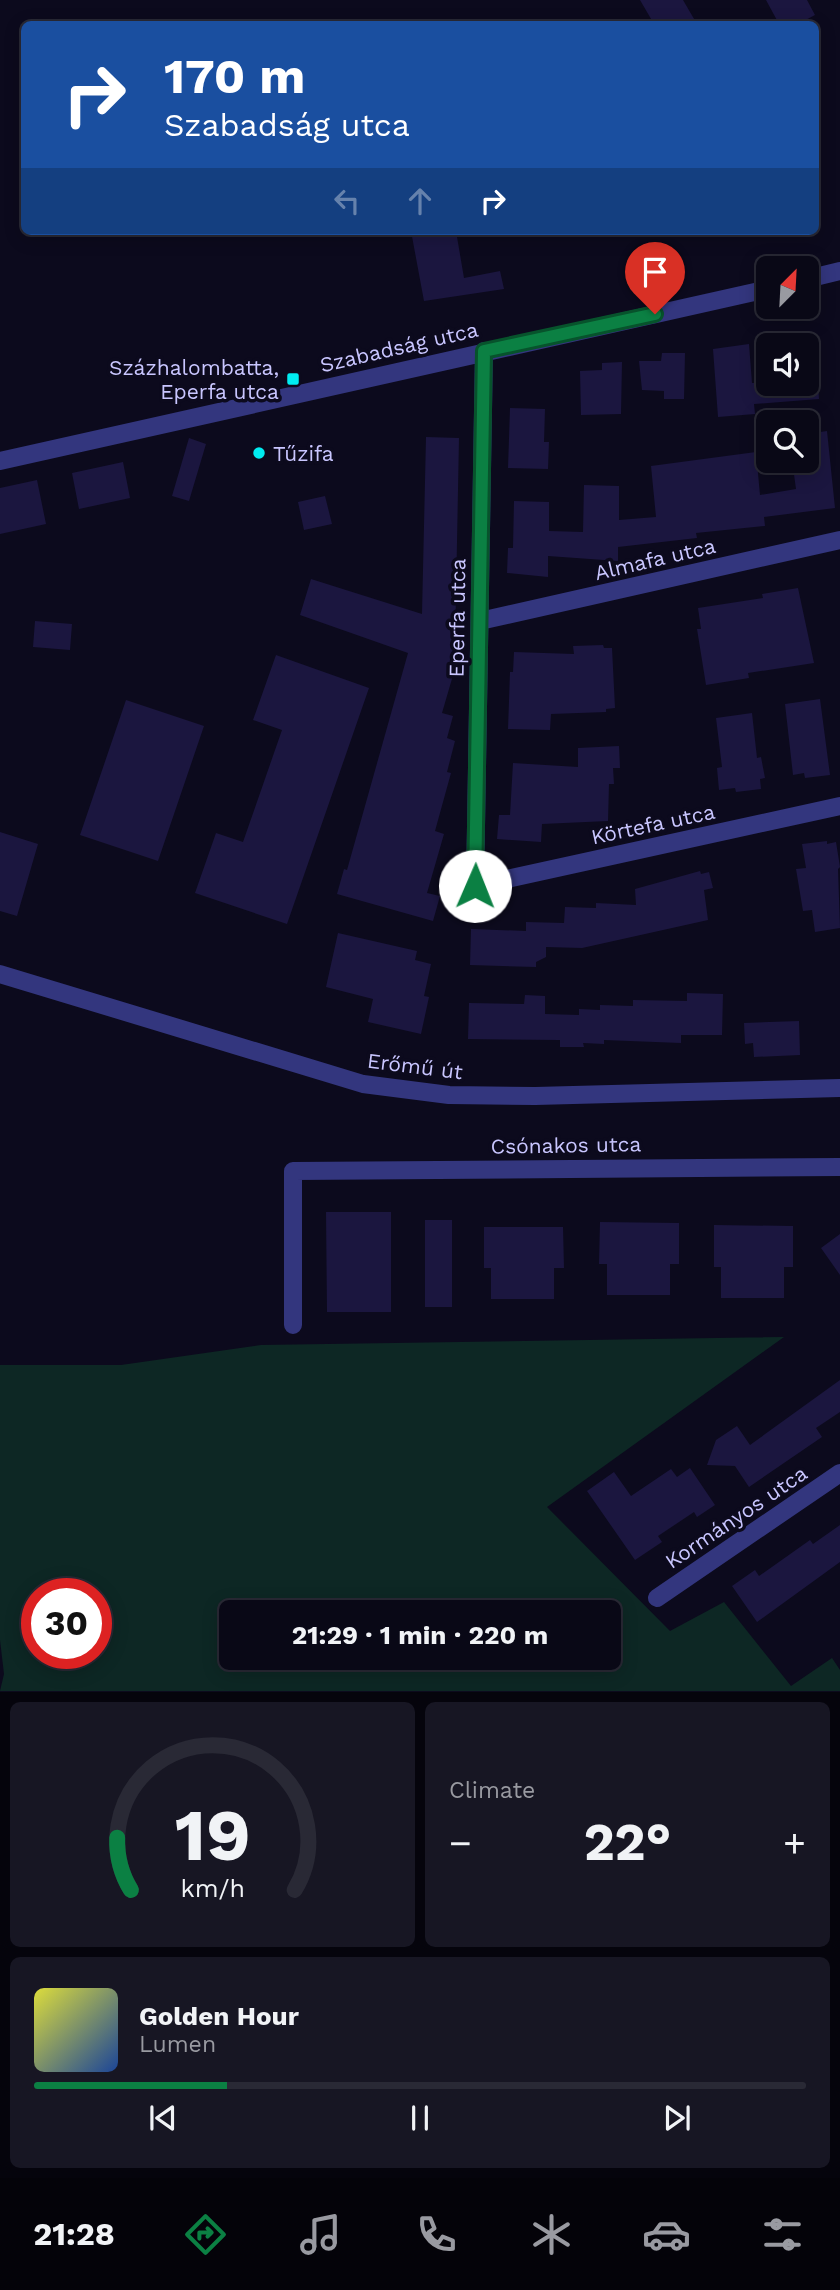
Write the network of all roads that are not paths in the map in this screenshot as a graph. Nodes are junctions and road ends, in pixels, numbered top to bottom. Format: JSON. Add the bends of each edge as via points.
{"nodes":[{"id":1,"x":840,"y":271,"type":"edge"},
{"id":2,"x":819,"y":276,"type":"edge"},
{"id":3,"x":756,"y":292,"type":"edge"},
{"id":4,"x":484,"y":351,"type":"junction"},
{"id":5,"x":0,"y":461,"type":"edge"},
{"id":6,"x":840,"y":540,"type":"edge"},
{"id":7,"x":480,"y":621,"type":"junction"},
{"id":8,"x":840,"y":806,"type":"edge"},
{"id":9,"x":475,"y":886,"type":"joint"},
{"id":10,"x":0,"y":974,"type":"edge"},
{"id":11,"x":840,"y":1088,"type":"edge"},
{"id":12,"x":840,"y":1167,"type":"edge"},
{"id":13,"x":293,"y":1325,"type":"dead end"},
{"id":14,"x":840,"y":1473,"type":"edge"},
{"id":15,"x":657,"y":1598,"type":"dead end"}],
"edges":[{"from":1,"to":2,"type":"street"},
{"from":3,"to":4,"type":"street","name":"Szabadság utca"},
{"from":4,"to":5,"type":"street","name":"Szabadság utca"},
{"from":4,"to":7,"type":"street","name":"Eperfa utca"},
{"from":6,"to":7,"type":"street","name":"Almafa utca"},
{"from":7,"to":9,"type":"street","name":"Eperfa utca"},
{"from":8,"to":9,"type":"street","name":"Körtefa utca"},
{"from":10,"to":11,"type":"street","name":"Erőmű út","via":[[363,1084],[449,1095],[535,1096]]},
{"from":12,"to":13,"type":"street","name":"Csónakos utca","via":[[293,1171]]},
{"from":14,"to":15,"type":"street","name":"Kormányos utca"}]}
